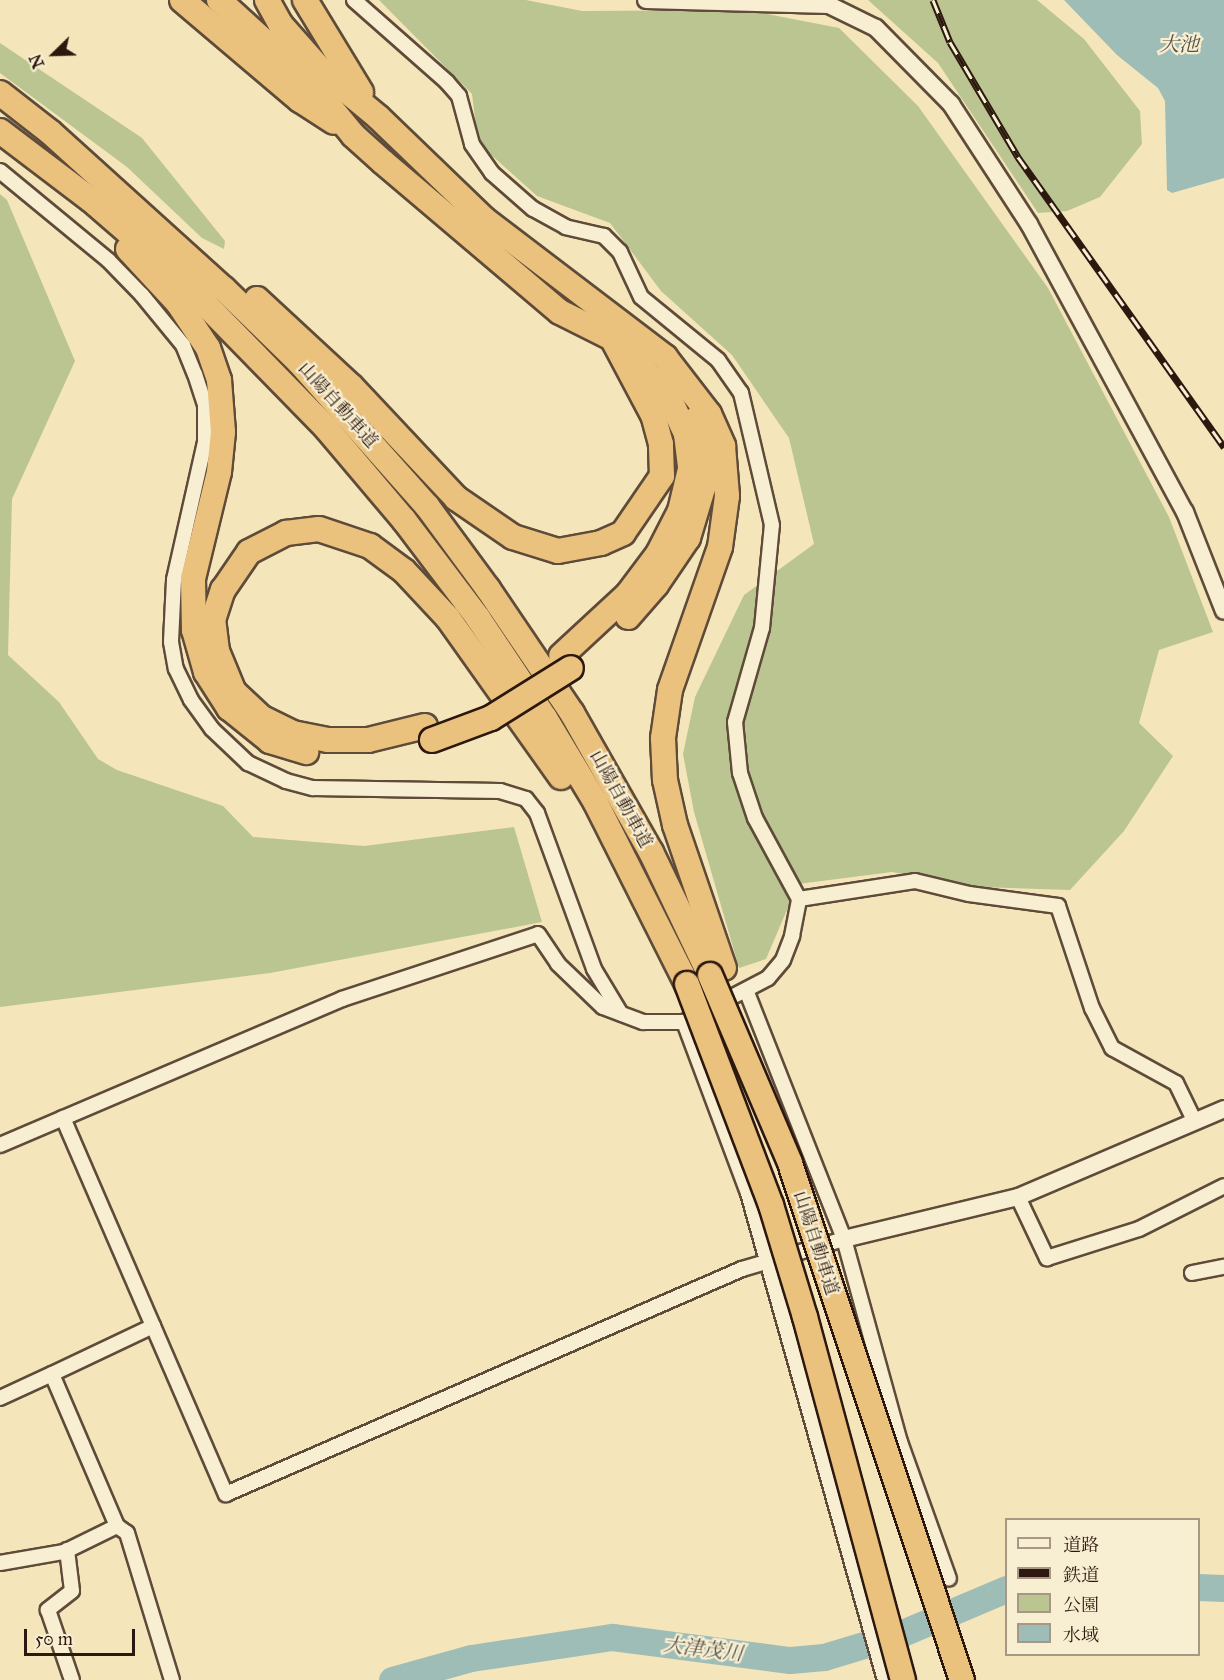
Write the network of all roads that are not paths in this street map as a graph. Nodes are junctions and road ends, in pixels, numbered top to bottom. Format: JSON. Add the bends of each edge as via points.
{"nodes":[{"id":1,"x":182,"y":0,"type":"edge"},
{"id":2,"x":219,"y":0,"type":"edge"},
{"id":3,"x":267,"y":0,"type":"edge"},
{"id":4,"x":304,"y":0,"type":"edge"},
{"id":5,"x":354,"y":0,"type":"edge"},
{"id":6,"x":646,"y":0,"type":"edge"},
{"id":7,"x":0,"y":93,"type":"edge"},
{"id":8,"x":378,"y":117,"type":"junction"},
{"id":9,"x":0,"y":131,"type":"edge"},
{"id":10,"x":50,"y":132,"type":"junction"},
{"id":11,"x":353,"y":135,"type":"junction"},
{"id":12,"x":0,"y":171,"type":"edge"},
{"id":13,"x":91,"y":200,"type":"junction"},
{"id":14,"x":612,"y":338,"type":"junction"},
{"id":15,"x":690,"y":386,"type":"junction"},
{"id":16,"x":1224,"y":611,"type":"edge"},
{"id":17,"x":566,"y":662,"type":"junction"},
{"id":18,"x":429,"y":733,"type":"junction"},
{"id":19,"x":798,"y":899,"type":"junction"},
{"id":20,"x":717,"y":971,"type":"junction"},
{"id":21,"x":687,"y":984,"type":"junction"},
{"id":22,"x":746,"y":990,"type":"junction"},
{"id":23,"x":621,"y":1014,"type":"junction"},
{"id":24,"x":684,"y":1022,"type":"junction"},
{"id":25,"x":1224,"y":1109,"type":"edge"},
{"id":26,"x":63,"y":1118,"type":"junction"},
{"id":27,"x":1194,"y":1120,"type":"junction"},
{"id":28,"x":0,"y":1145,"type":"edge"},
{"id":29,"x":1224,"y":1186,"type":"edge"},
{"id":30,"x":1018,"y":1197,"type":"junction"},
{"id":31,"x":844,"y":1239,"type":"junction"},
{"id":32,"x":768,"y":1260,"type":"junction"},
{"id":33,"x":1224,"y":1267,"type":"edge"},
{"id":34,"x":1192,"y":1273,"type":"dead end"},
{"id":35,"x":153,"y":1326,"type":"junction"},
{"id":36,"x":52,"y":1374,"type":"junction"},
{"id":37,"x":0,"y":1398,"type":"edge"},
{"id":38,"x":117,"y":1526,"type":"junction"},
{"id":39,"x":68,"y":1550,"type":"junction"},
{"id":40,"x":0,"y":1563,"type":"edge"},
{"id":41,"x":949,"y":1579,"type":"dead end"},
{"id":42,"x":72,"y":1680,"type":"edge"},
{"id":43,"x":172,"y":1680,"type":"edge"},
{"id":44,"x":885,"y":1680,"type":"edge"},
{"id":45,"x":903,"y":1680,"type":"edge"},
{"id":46,"x":962,"y":1680,"type":"edge"}],
"edges":[{"from":1,"to":11,"type":"highway","via":[[300,100]]},
{"from":2,"to":11,"type":"highway","via":[[312,85]]},
{"from":3,"to":8,"type":"highway","via":[[281,25],[320,69]]},
{"from":4,"to":8,"type":"highway","via":[[336,57]]},
{"from":5,"to":19,"type":"street","via":[[459,96],[472,144],[492,173],[533,209],[566,227],[604,236],[620,252],[641,297],[718,360],[741,393],[772,525],[762,628],[735,722],[740,773],[755,818]]},
{"from":6,"to":16,"type":"street","via":[[829,5],[876,28],[951,104],[1029,224],[1185,512]]},
{"from":7,"to":10,"type":"highway","name":"山陽自動車道"},
{"from":8,"to":15,"type":"highway","via":[[484,219],[633,331]]},
{"from":9,"to":13,"type":"highway","name":"山陽自動車道"},
{"from":10,"to":14,"type":"highway","via":[[166,219],[275,315],[351,386],[456,498],[490,524],[537,546],[577,550],[623,533],[662,476],[662,444],[653,415]]},
{"from":10,"to":20,"type":"highway","name":"山陽自動車道","via":[[299,362],[427,506],[572,713]]},
{"from":11,"to":14,"type":"highway","via":[[560,312]]},
{"from":12,"to":23,"type":"street","via":[[109,261],[142,295],[183,345],[195,374],[205,405],[205,442],[174,580],[171,642],[176,669],[191,700],[212,729],[248,763],[286,781],[313,788],[500,791],[526,799],[537,813],[594,969]]},
{"from":13,"to":18,"type":"highway","via":[[130,252],[177,303],[208,348],[219,380],[223,432],[219,472],[193,579],[194,630],[206,672],[223,699],[270,741],[315,754],[367,755]]},
{"from":13,"to":21,"type":"highway","name":"山陽自動車道","via":[[174,272],[243,340],[327,429],[411,529],[478,618],[567,756],[638,883]]},
{"from":14,"to":17,"type":"highway","via":[[667,393],[686,434],[690,469],[680,511],[658,554]]},
{"from":15,"to":17,"type":"highway","via":[[705,452],[704,485],[688,538],[656,585],[623,623]]},
{"from":15,"to":20,"type":"highway","via":[[709,414],[723,446],[727,496],[720,546],[670,690],[663,749],[675,825]]},
{"from":17,"to":18,"type":"highway"},
{"from":18,"to":21,"type":"highway","via":[[328,740],[293,733],[262,718],[234,692],[217,651],[213,620],[223,590],[249,552],[286,532],[319,529],[370,546],[404,571],[448,618],[549,757]]},
{"from":19,"to":22,"type":"street","via":[[792,936],[783,960],[768,978]]},
{"from":19,"to":27,"type":"street","via":[[915,881],[969,894],[1058,906],[1092,1008],[1112,1048],[1176,1083]]},
{"from":20,"to":46,"type":"highway","name":"山陽自動車道","bridge":true,"via":[[790,1163]]},
{"from":21,"to":45,"type":"highway","name":"山陽自動車道","bridge":true,"via":[[771,1205],[806,1317]]},
{"from":22,"to":24,"type":"street"},
{"from":22,"to":31,"type":"street"},
{"from":23,"to":24,"type":"street","via":[[643,1022]]},
{"from":23,"to":26,"type":"street","via":[[603,1007],[578,985],[538,934],[342,999]]},
{"from":24,"to":32,"type":"street","via":[[726,1125]]},
{"from":25,"to":27,"type":"street"},
{"from":26,"to":28,"type":"street"},
{"from":26,"to":35,"type":"street"},
{"from":27,"to":30,"type":"street"},
{"from":29,"to":30,"type":"street","via":[[1139,1229],[1047,1258]]},
{"from":30,"to":31,"type":"street"},
{"from":31,"to":32,"type":"street"},
{"from":31,"to":41,"type":"street","via":[[900,1442]]},
{"from":32,"to":35,"type":"street","via":[[226,1494]]},
{"from":32,"to":44,"type":"street"},
{"from":33,"to":34,"type":"street"},
{"from":35,"to":36,"type":"street"},
{"from":36,"to":37,"type":"street"},
{"from":36,"to":38,"type":"street"},
{"from":38,"to":39,"type":"street"},
{"from":38,"to":43,"type":"street","via":[[127,1533]]},
{"from":39,"to":40,"type":"street"},
{"from":39,"to":42,"type":"street","via":[[72,1591],[48,1610]]}]}
